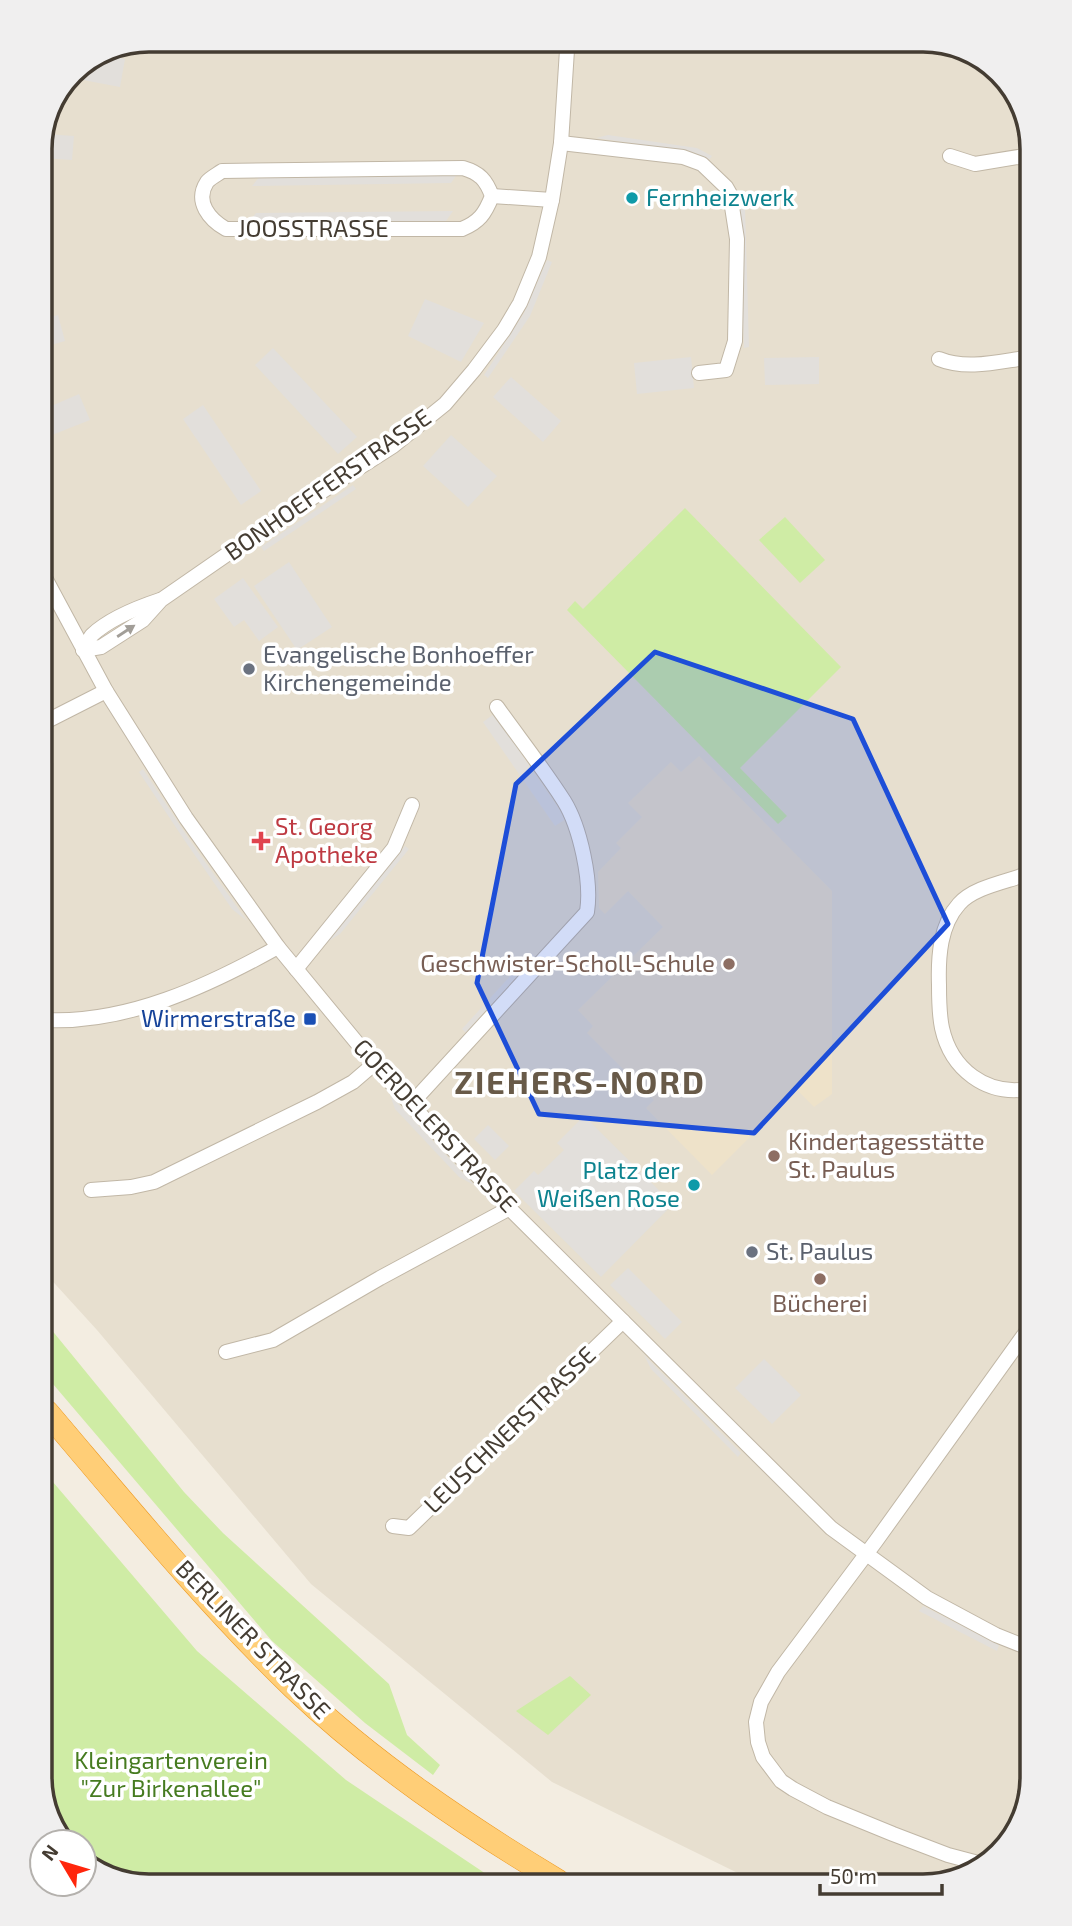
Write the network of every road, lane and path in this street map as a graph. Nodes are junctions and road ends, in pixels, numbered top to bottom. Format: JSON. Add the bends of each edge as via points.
{"nodes":[{"id":1,"x":567,"y":53,"type":"edge"},
{"id":2,"x":561,"y":143,"type":"junction"},
{"id":3,"x":950,"y":156,"type":"dead end"},
{"id":4,"x":1020,"y":157,"type":"edge"},
{"id":5,"x":492,"y":196,"type":"junction"},
{"id":6,"x":552,"y":200,"type":"junction"},
{"id":7,"x":1020,"y":358,"type":"edge"},
{"id":8,"x":940,"y":359,"type":"dead end"},
{"id":9,"x":699,"y":373,"type":"dead end"},
{"id":10,"x":53,"y":593,"type":"edge"},
{"id":11,"x":83,"y":650,"type":"junction"},
{"id":12,"x":106,"y":691,"type":"junction"},
{"id":13,"x":497,"y":707,"type":"dead end"},
{"id":14,"x":53,"y":718,"type":"edge"},
{"id":15,"x":412,"y":805,"type":"dead end"},
{"id":16,"x":1020,"y":877,"type":"edge"},
{"id":17,"x":278,"y":947,"type":"junction"},
{"id":18,"x":296,"y":969,"type":"junction"},
{"id":19,"x":53,"y":1019,"type":"edge"},
{"id":20,"x":374,"y":1064,"type":"junction"},
{"id":21,"x":1020,"y":1090,"type":"edge"},
{"id":22,"x":411,"y":1104,"type":"junction"},
{"id":23,"x":92,"y":1190,"type":"dead end"},
{"id":24,"x":510,"y":1208,"type":"junction"},
{"id":25,"x":623,"y":1321,"type":"junction"},
{"id":26,"x":1020,"y":1341,"type":"edge"},
{"id":27,"x":226,"y":1352,"type":"dead end"},
{"id":28,"x":53,"y":1419,"type":"edge"},
{"id":29,"x":393,"y":1526,"type":"dead end"},
{"id":30,"x":866,"y":1555,"type":"junction"},
{"id":31,"x":1020,"y":1645,"type":"edge"},
{"id":32,"x":970,"y":1861,"type":"edge"},
{"id":33,"x":546,"y":1874,"type":"edge"}],
"edges":[{"from":1,"to":2,"type":"street","name":"BONHOEFFERSTRASSE"},
{"from":2,"to":6,"type":"street","name":"BONHOEFFERSTRASSE"},
{"from":2,"to":9,"type":"street","via":[[683,157],[702,164],[726,187],[737,239],[735,341],[726,370]]},
{"from":3,"to":4,"type":"street","via":[[975,164]]},
{"from":5,"to":5,"type":"street","name":"JOOSSTRASSE","via":[[477,172],[463,168],[222,172],[208,181],[203,196],[212,221],[226,229],[461,229],[476,223]]},
{"from":5,"to":6,"type":"street"},
{"from":6,"to":11,"type":"street","name":"BONHOEFFERSTRASSE","via":[[539,257],[520,303],[489,352],[445,404],[393,446],[161,600],[143,621],[101,647]]},
{"from":7,"to":8,"type":"street","via":[[966,365]]},
{"from":10,"to":11,"type":"street","name":"GOERDELERSTRASSE"},
{"from":11,"to":12,"type":"street","name":"GOERDELERSTRASSE"},
{"from":12,"to":14,"type":"street"},
{"from":12,"to":17,"type":"street","name":"GOERDELERSTRASSE","via":[[186,818]]},
{"from":13,"to":22,"type":"street","via":[[565,803],[587,872],[587,912]]},
{"from":15,"to":18,"type":"street","via":[[394,848]]},
{"from":16,"to":21,"type":"street","via":[[960,902],[945,928],[938,975],[942,1029],[957,1061],[988,1086]]},
{"from":17,"to":18,"type":"street","name":"GOERDELERSTRASSE"},
{"from":17,"to":19,"type":"street","via":[[227,975],[147,1005],[103,1016]]},
{"from":18,"to":20,"type":"street","name":"GOERDELERSTRASSE"},
{"from":20,"to":22,"type":"street","name":"GOERDELERSTRASSE"},
{"from":20,"to":23,"type":"street","via":[[317,1102],[154,1182]]},
{"from":22,"to":24,"type":"street","name":"GOERDELERSTRASSE"},
{"from":24,"to":25,"type":"street","name":"GOERDELERSTRASSE"},
{"from":24,"to":27,"type":"street","via":[[273,1340]]},
{"from":25,"to":29,"type":"street","name":"LEUSCHNERSTRASSE","via":[[409,1528]]},
{"from":25,"to":30,"type":"street","name":"GOERDELERSTRASSE","via":[[823,1520]]},
{"from":26,"to":30,"type":"street"},
{"from":28,"to":33,"type":"highway","name":"BERLINER STRASSE","via":[[205,1596],[296,1690],[394,1772]]},
{"from":30,"to":31,"type":"street","name":"GOERDELERSTRASSE","via":[[927,1598]]},
{"from":30,"to":32,"type":"street","via":[[768,1687],[756,1721],[760,1749],[781,1781],[822,1805]]}]}
